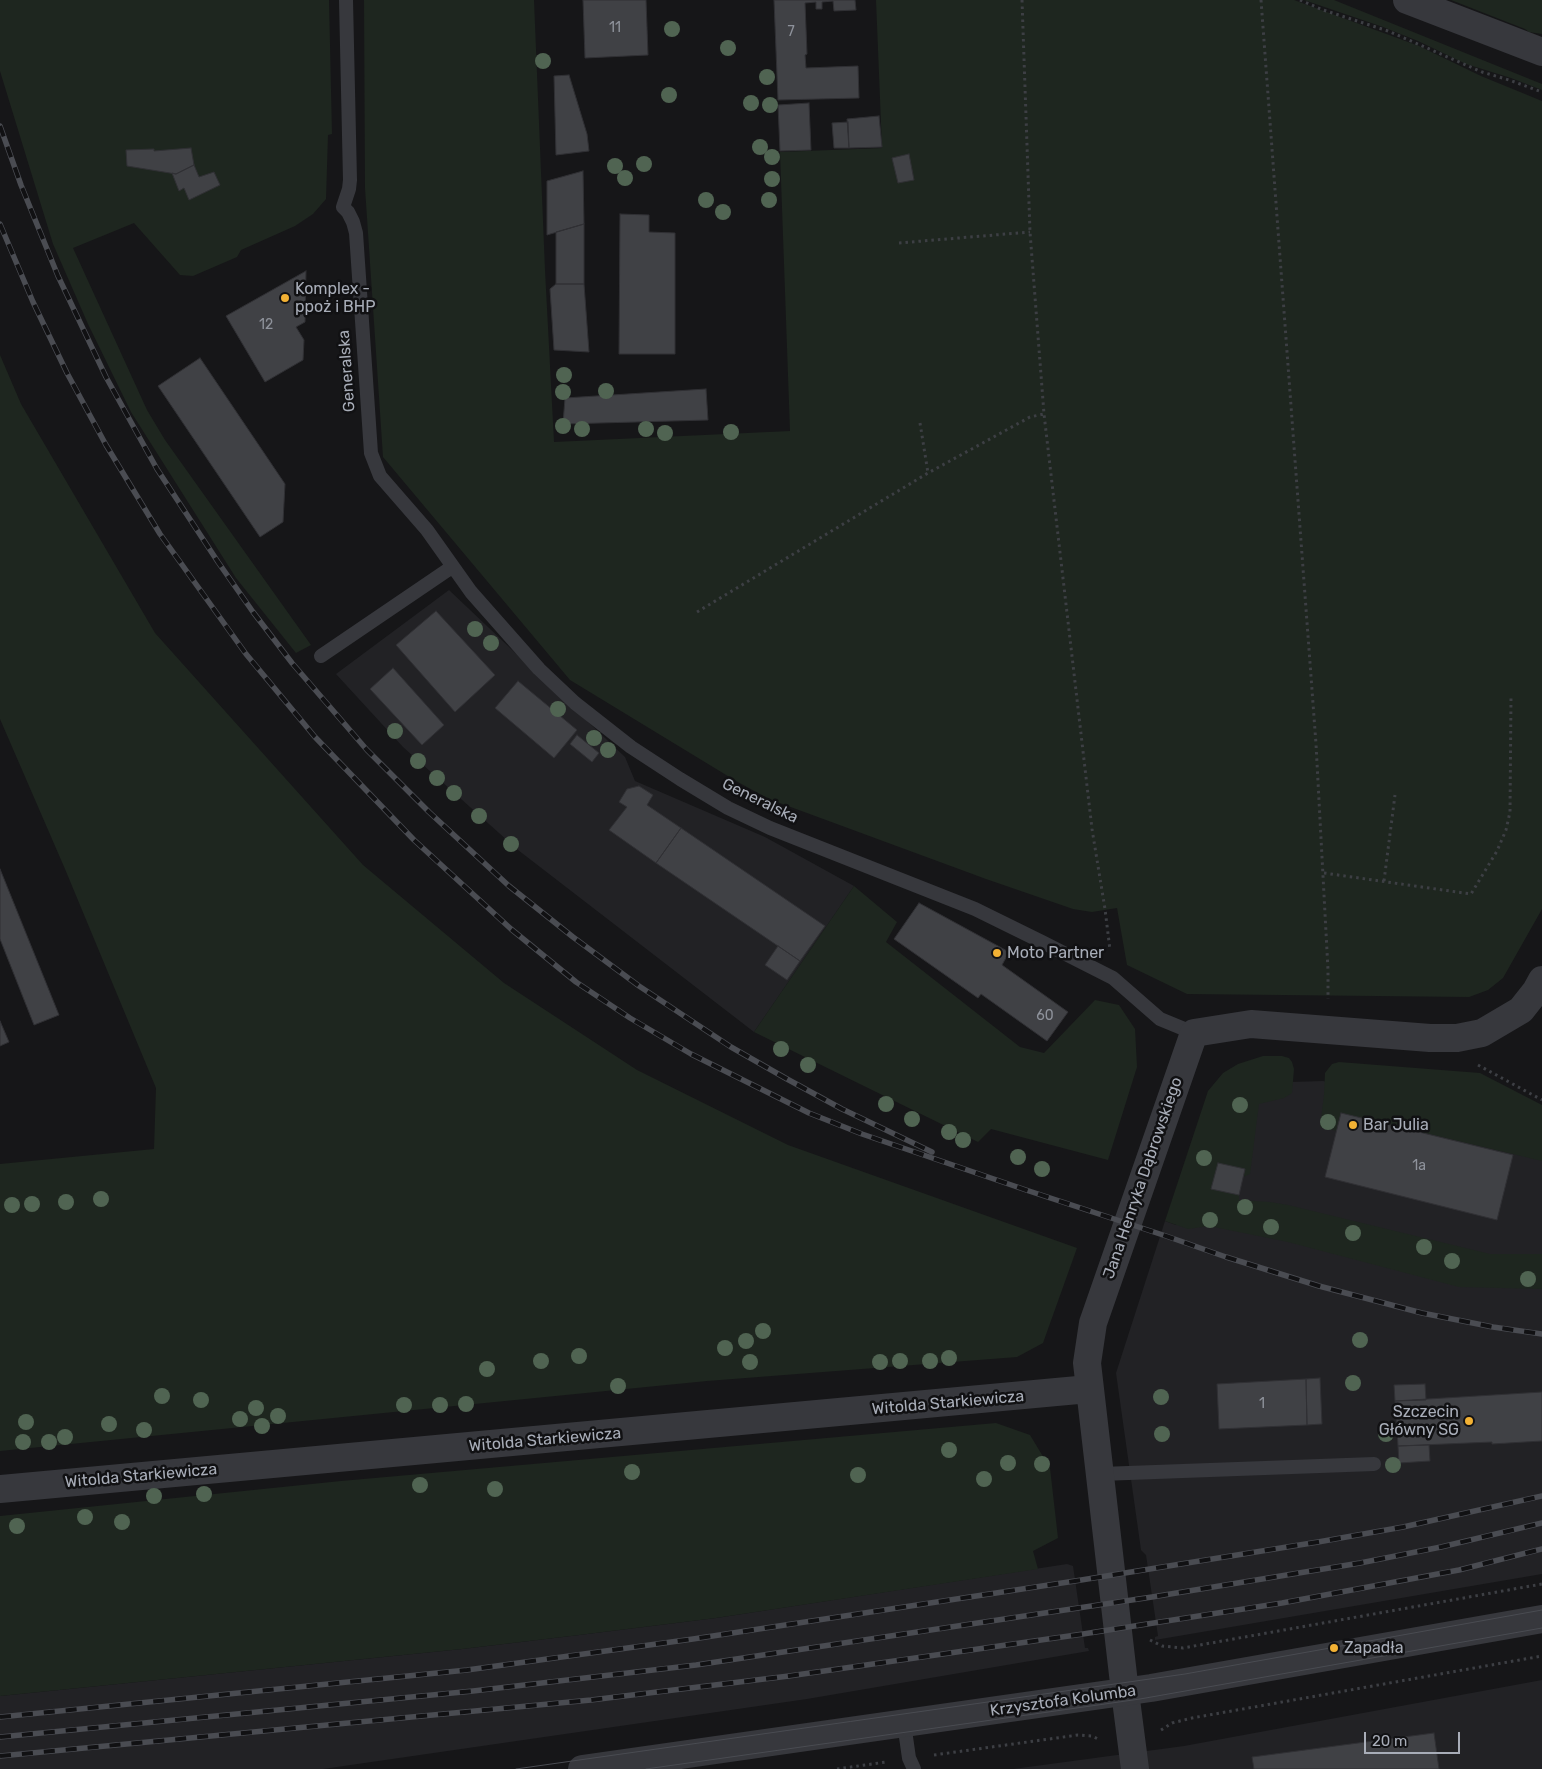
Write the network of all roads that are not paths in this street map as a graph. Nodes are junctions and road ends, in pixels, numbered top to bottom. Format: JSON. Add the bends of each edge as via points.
{"nodes":[{"id":1,"x":346,"y":0,"type":"edge"},
{"id":2,"x":1407,"y":0,"type":"edge"},
{"id":3,"x":1542,"y":52,"type":"edge"},
{"id":4,"x":452,"y":567,"type":"junction"},
{"id":5,"x":322,"y":656,"type":"dead end"},
{"id":6,"x":1542,"y":980,"type":"edge"},
{"id":7,"x":1194,"y":1032,"type":"junction"},
{"id":8,"x":1089,"y":1389,"type":"junction"},
{"id":9,"x":1374,"y":1464,"type":"dead end"},
{"id":10,"x":1101,"y":1474,"type":"junction"},
{"id":11,"x":0,"y":1489,"type":"edge"},
{"id":12,"x":1542,"y":1619,"type":"edge"},
{"id":13,"x":1125,"y":1692,"type":"junction"},
{"id":14,"x":904,"y":1723,"type":"junction"},
{"id":15,"x":912,"y":1764,"type":"edge"},
{"id":16,"x":582,"y":1769,"type":"edge"},
{"id":17,"x":1135,"y":1769,"type":"edge"}],
"edges":[{"from":1,"to":4,"type":"lane","name":"Generalska","via":[[350,180],[343,207],[356,233],[369,443],[380,476],[427,530]]},
{"from":2,"to":3,"type":"street"},
{"from":4,"to":5,"type":"lane"},
{"from":4,"to":7,"type":"lane","name":"Generalska","via":[[539,669],[574,703],[631,747],[680,779],[728,808],[770,828],[975,909],[1112,978],[1160,1020]]},
{"from":6,"to":7,"type":"street","via":[[1521,1010],[1482,1033],[1457,1038],[1251,1024]]},
{"from":7,"to":8,"type":"street","name":"Jana Henryka Dąbrowskiego","via":[[1093,1323],[1087,1363]]},
{"from":8,"to":10,"type":"street","name":"Jana Henryka Dąbrowskiego"},
{"from":8,"to":11,"type":"street","name":"Witolda Starkiewicza"},
{"from":9,"to":10,"type":"lane"},
{"from":10,"to":13,"type":"street","name":"Jana Henryka Dąbrowskiego"},
{"from":12,"to":13,"type":"street","name":"Krzysztofa Kolumba"},
{"from":13,"to":14,"type":"street","name":"Krzysztofa Kolumba"},
{"from":13,"to":17,"type":"street"},
{"from":14,"to":15,"type":"lane"},
{"from":14,"to":16,"type":"street","name":"Krzysztofa Kolumba"}]}
